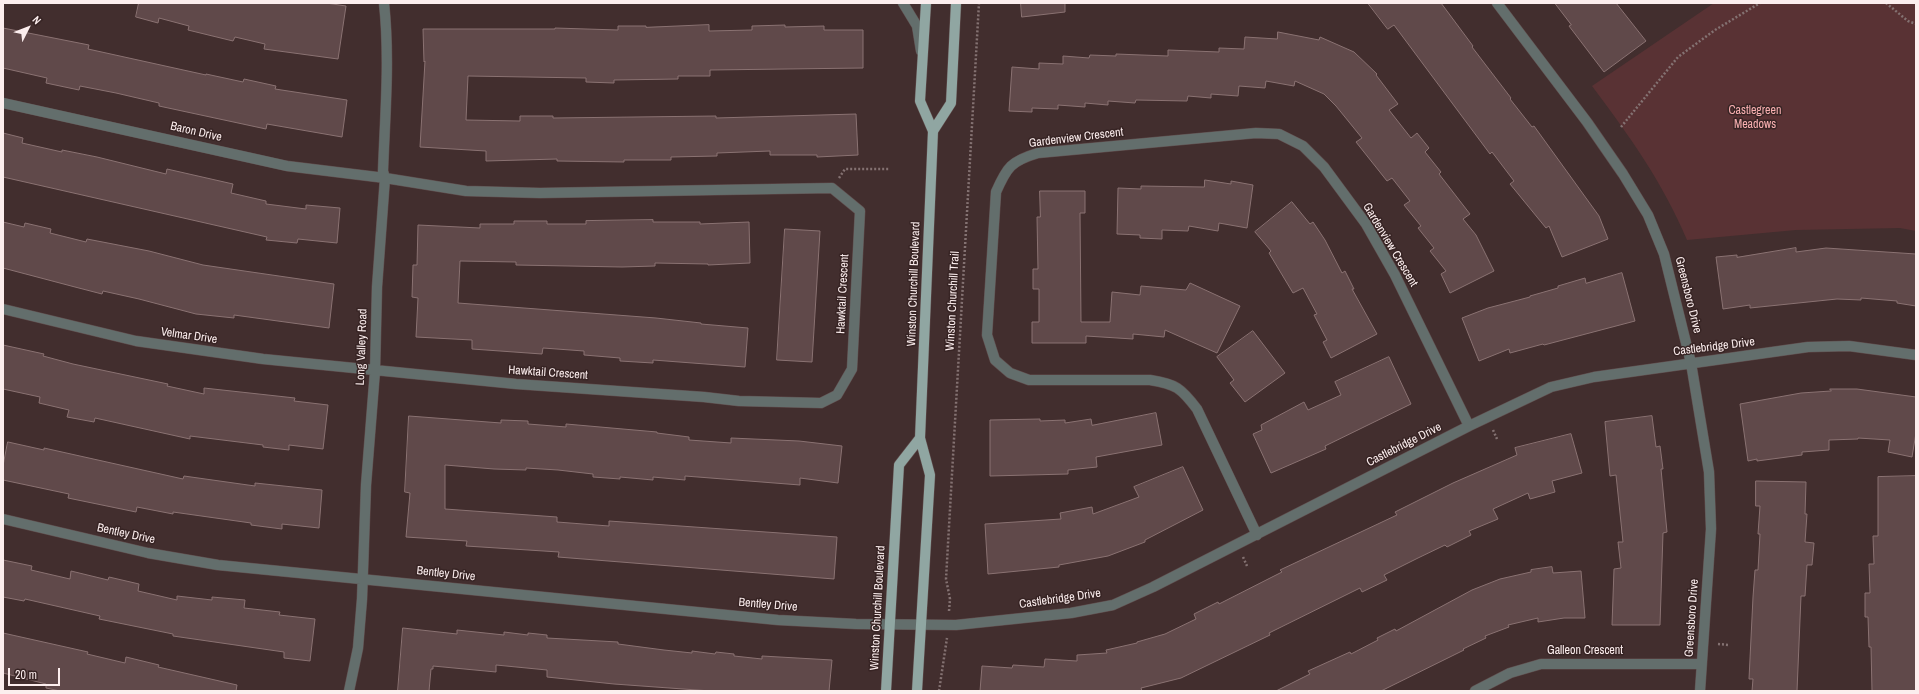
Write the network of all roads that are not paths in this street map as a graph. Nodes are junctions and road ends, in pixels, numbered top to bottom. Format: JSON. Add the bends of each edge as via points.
{"nodes":[{"id":1,"x":384,"y":3,"type":"edge"},
{"id":2,"x":904,"y":3,"type":"edge"},
{"id":3,"x":926,"y":3,"type":"edge"},
{"id":4,"x":956,"y":3,"type":"edge"},
{"id":5,"x":1497,"y":3,"type":"edge"},
{"id":6,"x":923,"y":63,"type":"junction"},
{"id":7,"x":3,"y":103,"type":"edge"},
{"id":8,"x":933,"y":131,"type":"junction"},
{"id":9,"x":385,"y":178,"type":"junction"},
{"id":10,"x":3,"y":309,"type":"edge"},
{"id":11,"x":1916,"y":355,"type":"edge"},
{"id":12,"x":1691,"y":363,"type":"junction"},
{"id":13,"x":375,"y":371,"type":"junction"},
{"id":14,"x":1469,"y":426,"type":"junction"},
{"id":15,"x":920,"y":438,"type":"junction"},
{"id":16,"x":3,"y":520,"type":"edge"},
{"id":17,"x":1257,"y":535,"type":"junction"},
{"id":18,"x":362,"y":579,"type":"junction"},
{"id":19,"x":890,"y":624,"type":"junction"},
{"id":20,"x":921,"y":624,"type":"junction"},
{"id":21,"x":1702,"y":664,"type":"junction"},
{"id":22,"x":348,"y":691,"type":"edge"},
{"id":23,"x":886,"y":691,"type":"edge"},
{"id":24,"x":917,"y":691,"type":"edge"},
{"id":25,"x":1475,"y":691,"type":"edge"},
{"id":26,"x":1700,"y":691,"type":"edge"}],
"edges":[{"from":1,"to":9,"type":"street","name":"Long Valley Road","via":[[388,52],[383,171]]},
{"from":2,"to":6,"type":"street","via":[[917,26]]},
{"from":3,"to":6,"type":"main road","name":"Winston Churchill Boulevard"},
{"from":4,"to":8,"type":"main road","via":[[951,103]]},
{"from":5,"to":12,"type":"street","name":"Greensboro Drive","via":[[1587,122],[1648,215],[1664,254]]},
{"from":6,"to":8,"type":"main road","name":"Winston Churchill Boulevard","via":[[920,101]]},
{"from":7,"to":9,"type":"street","name":"Baron Drive","via":[[287,166]]},
{"from":8,"to":15,"type":"main road","name":"Winston Churchill Boulevard"},
{"from":9,"to":13,"type":"street","name":"Long Valley Road","via":[[377,287]]},
{"from":9,"to":13,"type":"street","name":"Hawktail Crescent","via":[[484,192],[832,188],[860,212],[859,251],[852,369],[837,395],[821,403],[739,401]]},
{"from":10,"to":13,"type":"street","name":"Velmar Drive","via":[[158,345]]},
{"from":11,"to":12,"type":"street","name":"Castlebridge Drive","via":[[1849,346],[1808,347]]},
{"from":12,"to":14,"type":"street","name":"Castlebridge Drive","via":[[1594,377],[1551,387]]},
{"from":12,"to":21,"type":"street","name":"Greensboro Drive","via":[[1711,498]]},
{"from":13,"to":18,"type":"street","name":"Long Valley Road"},
{"from":14,"to":17,"type":"street","name":"Castlebridge Drive"},
{"from":14,"to":17,"type":"street","name":"Gardenview Crescent","via":[[1395,275],[1366,224],[1324,167],[1303,146],[1279,134],[1256,133],[1038,153],[1019,158],[1005,171],[996,192],[988,335],[995,360],[1010,373],[1029,380],[1150,380],[1174,386],[1185,394],[1197,409]]},
{"from":15,"to":19,"type":"main road","name":"Winston Churchill Boulevard","via":[[899,465]]},
{"from":15,"to":20,"type":"main road","name":"Winston Churchill Boulevard","via":[[930,475]]},
{"from":16,"to":18,"type":"street","name":"Bentley Drive","via":[[148,553],[218,565]]},
{"from":17,"to":20,"type":"street","name":"Castlebridge Drive","via":[[1113,605],[1071,613],[956,625]]},
{"from":18,"to":19,"type":"street","name":"Bentley Drive","via":[[778,620]]},
{"from":18,"to":22,"type":"street","name":"Long Valley Road","via":[[358,648]]},
{"from":19,"to":20,"type":"street","name":"Castlebridge Drive"},
{"from":19,"to":23,"type":"main road","name":"Winston Churchill Boulevard"},
{"from":20,"to":24,"type":"main road","name":"Winston Churchill Boulevard"},
{"from":21,"to":25,"type":"street","name":"Galleon Crescent","via":[[1541,664],[1510,673]]},
{"from":21,"to":26,"type":"street","name":"Greensboro Drive"}]}
